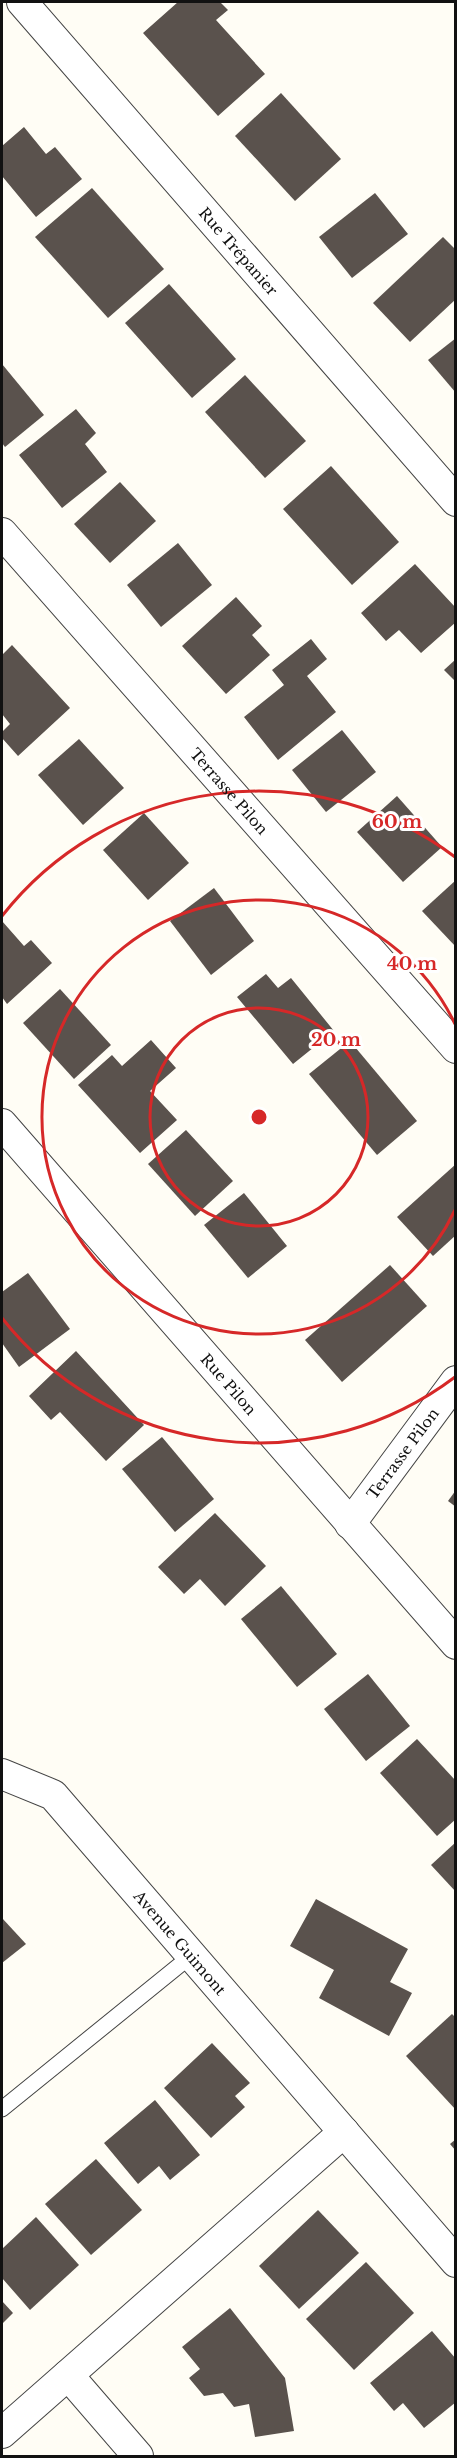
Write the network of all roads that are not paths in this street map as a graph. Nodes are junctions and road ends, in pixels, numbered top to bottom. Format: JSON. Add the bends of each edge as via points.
{"nodes":[{"id":1,"x":22,"y":2,"type":"edge"},
{"id":2,"x":456,"y":501,"type":"edge"},
{"id":3,"x":2,"y":533,"type":"edge"},
{"id":4,"x":456,"y":1048,"type":"edge"},
{"id":5,"x":2,"y":1124,"type":"edge"},
{"id":6,"x":456,"y":1382,"type":"edge"},
{"id":7,"x":350,"y":1524,"type":"junction"},
{"id":8,"x":456,"y":1644,"type":"edge"},
{"id":9,"x":2,"y":1774,"type":"edge"},
{"id":10,"x":192,"y":1955,"type":"junction"},
{"id":11,"x":2,"y":2109,"type":"edge"},
{"id":12,"x":344,"y":2132,"type":"junction"},
{"id":13,"x":456,"y":2262,"type":"edge"},
{"id":14,"x":68,"y":2375,"type":"junction"},
{"id":15,"x":2,"y":2433,"type":"edge"},
{"id":16,"x":138,"y":2457,"type":"edge"}],
"edges":[{"from":1,"to":2,"type":"street","name":"Rue Trépanier"},
{"from":3,"to":4,"type":"street","name":"Terrasse Pilon"},
{"from":5,"to":7,"type":"street","name":"Rue Pilon"},
{"from":6,"to":7,"type":"street","name":"Terrasse Pilon"},
{"from":7,"to":8,"type":"street","name":"Rue Pilon"},
{"from":9,"to":10,"type":"street","name":"Avenue Guimont","via":[[53,1795]]},
{"from":10,"to":11,"type":"lane"},
{"from":10,"to":12,"type":"street","name":"Avenue Guimont"},
{"from":12,"to":13,"type":"street","name":"Avenue Guimont"},
{"from":12,"to":14,"type":"street"},
{"from":14,"to":15,"type":"street"},
{"from":14,"to":16,"type":"street"}]}
